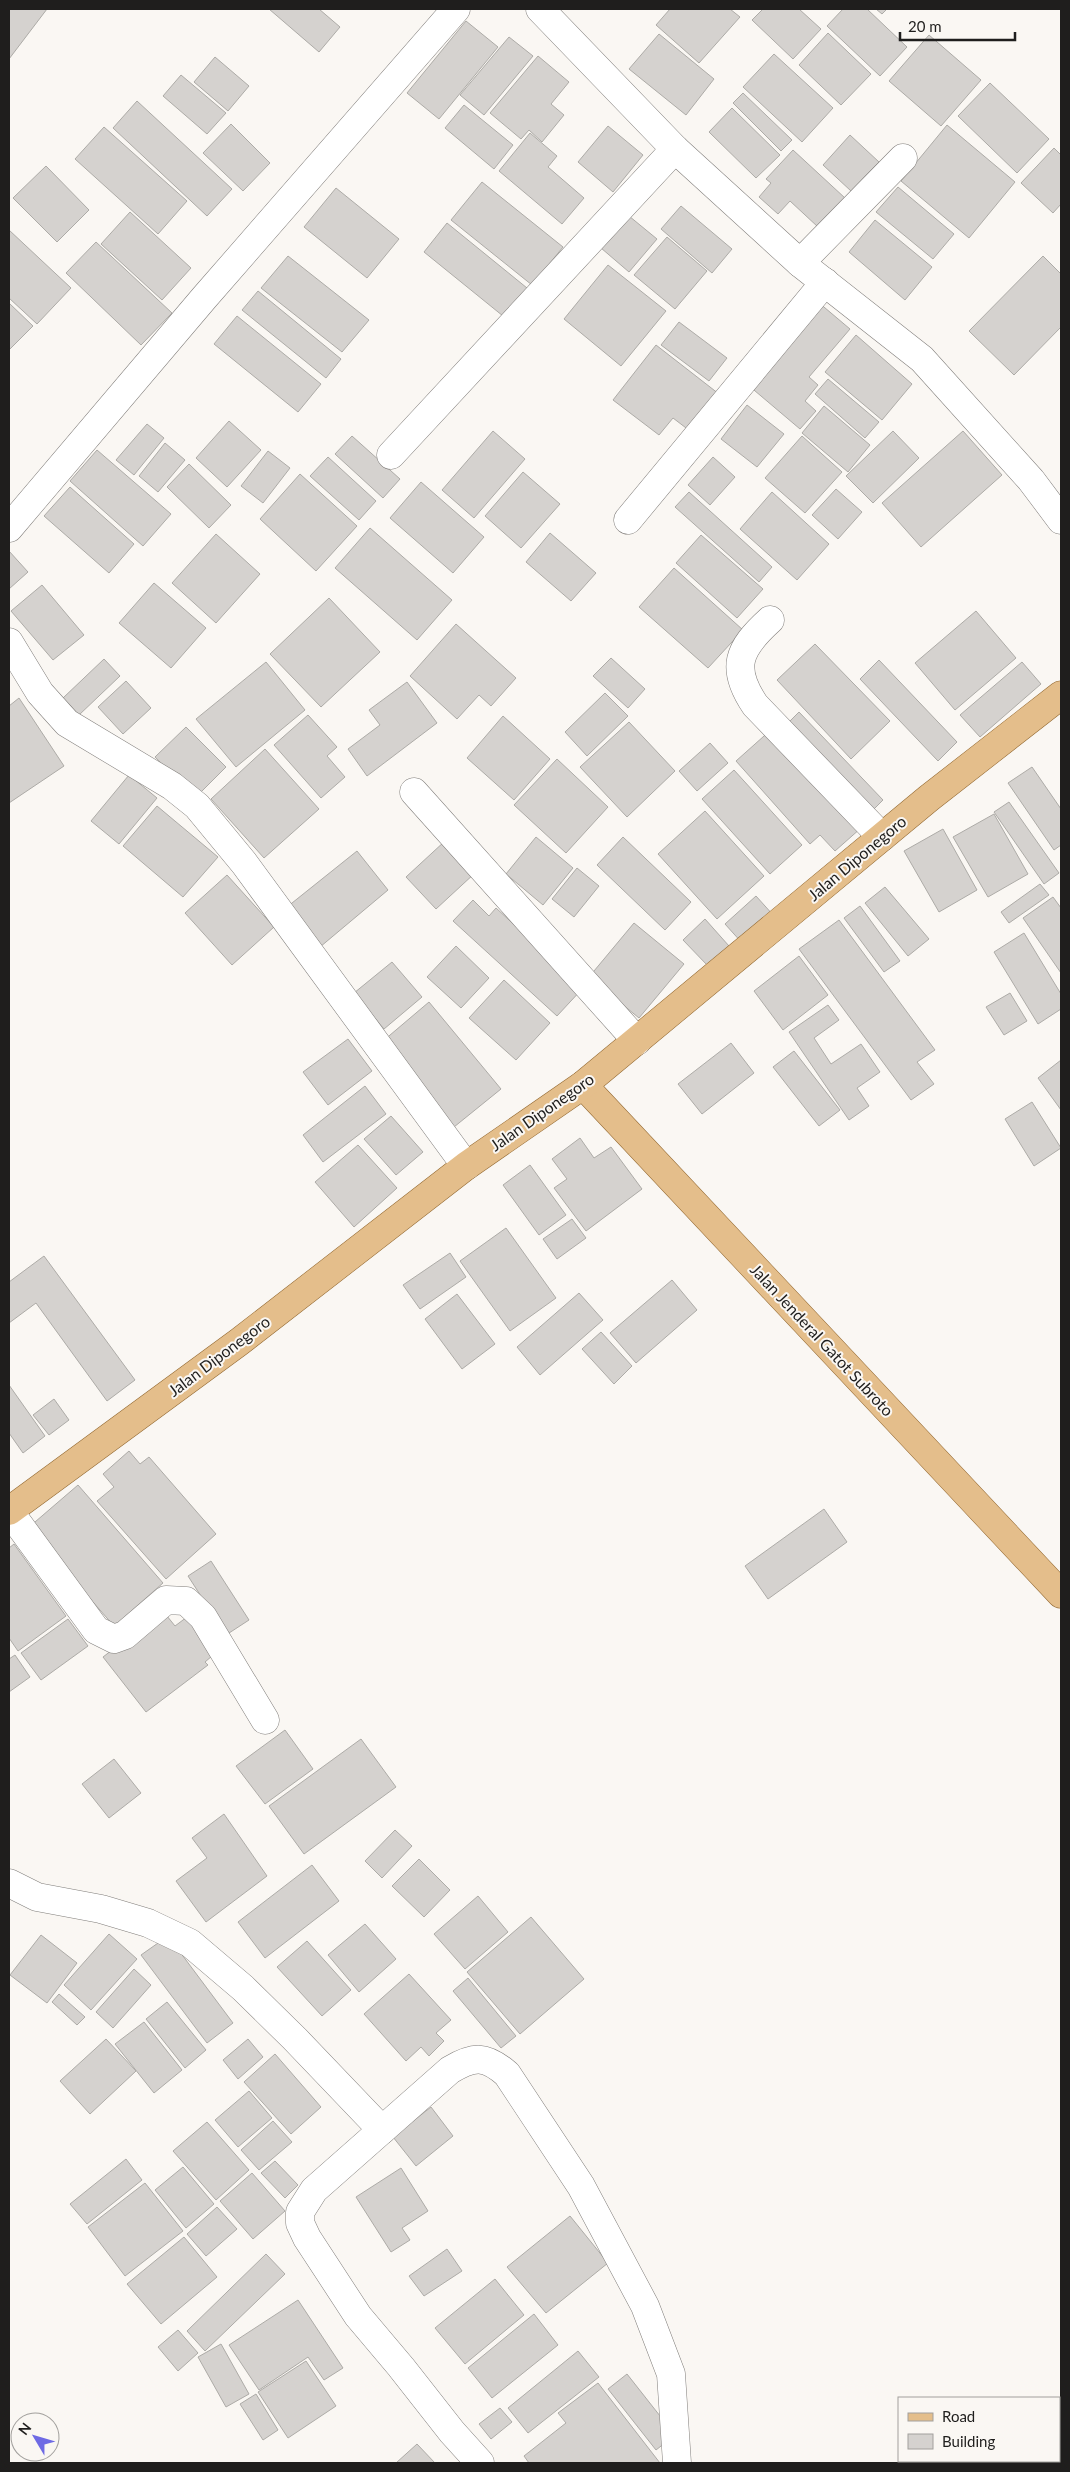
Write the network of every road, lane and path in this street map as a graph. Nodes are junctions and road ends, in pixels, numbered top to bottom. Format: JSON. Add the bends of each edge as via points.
{"nodes":[{"id":1,"x":456,"y":9,"type":"edge"},
{"id":2,"x":540,"y":9,"type":"edge"},
{"id":3,"x":675,"y":148,"type":"junction"},
{"id":4,"x":903,"y":158,"type":"dead end"},
{"id":5,"x":800,"y":263,"type":"junction"},
{"id":6,"x":825,"y":282,"type":"junction"},
{"id":7,"x":391,"y":455,"type":"dead end"},
{"id":8,"x":628,"y":520,"type":"dead end"},
{"id":9,"x":1061,"y":520,"type":"edge"},
{"id":10,"x":9,"y":528,"type":"edge"},
{"id":11,"x":770,"y":620,"type":"dead end"},
{"id":12,"x":9,"y":642,"type":"edge"},
{"id":13,"x":1061,"y":695,"type":"edge"},
{"id":14,"x":414,"y":792,"type":"dead end"},
{"id":15,"x":882,"y":837,"type":"junction"},
{"id":16,"x":637,"y":1041,"type":"junction"},
{"id":17,"x":584,"y":1085,"type":"junction"},
{"id":18,"x":466,"y":1166,"type":"junction"},
{"id":19,"x":9,"y":1511,"type":"edge"},
{"id":20,"x":1061,"y":1594,"type":"edge"},
{"id":21,"x":265,"y":1720,"type":"dead end"},
{"id":22,"x":9,"y":1883,"type":"edge"},
{"id":23,"x":382,"y":2130,"type":"junction"},
{"id":24,"x":480,"y":2463,"type":"edge"},
{"id":25,"x":677,"y":2463,"type":"edge"}],
"edges":[{"from":1,"to":10,"type":"street"},
{"from":2,"to":3,"type":"street"},
{"from":3,"to":5,"type":"street"},
{"from":3,"to":7,"type":"street"},
{"from":4,"to":5,"type":"street"},
{"from":5,"to":6,"type":"street"},
{"from":6,"to":8,"type":"street"},
{"from":6,"to":9,"type":"street","via":[[922,359],[1031,480]]},
{"from":11,"to":15,"type":"street","via":[[744,650],[739,665],[746,692]]},
{"from":12,"to":18,"type":"street","via":[[40,693],[67,723],[172,786],[197,806],[244,863]]},
{"from":13,"to":15,"type":"main road","name":"Jalan Diponegoro"},
{"from":14,"to":16,"type":"street"},
{"from":15,"to":16,"type":"main road","name":"Jalan Diponegoro"},
{"from":16,"to":17,"type":"main road","name":"Jalan Diponegoro"},
{"from":17,"to":18,"type":"main road","name":"Jalan Diponegoro"},
{"from":17,"to":20,"type":"main road","name":"Jalan Jenderal Gatot Subroto"},
{"from":18,"to":19,"type":"main road","name":"Jalan Diponegoro","via":[[239,1342]]},
{"from":19,"to":21,"type":"street","via":[[96,1630],[114,1639],[125,1635],[166,1600],[186,1601],[202,1617]]},
{"from":22,"to":23,"type":"street","via":[[37,1897],[101,1909],[148,1923],[190,1943],[289,2032]]},
{"from":23,"to":24,"type":"street","via":[[314,2190],[302,2208],[300,2223],[358,2316]]},
{"from":23,"to":25,"type":"street","via":[[450,2070],[470,2059],[489,2061],[507,2074],[582,2186],[645,2306],[671,2374]]}]}
